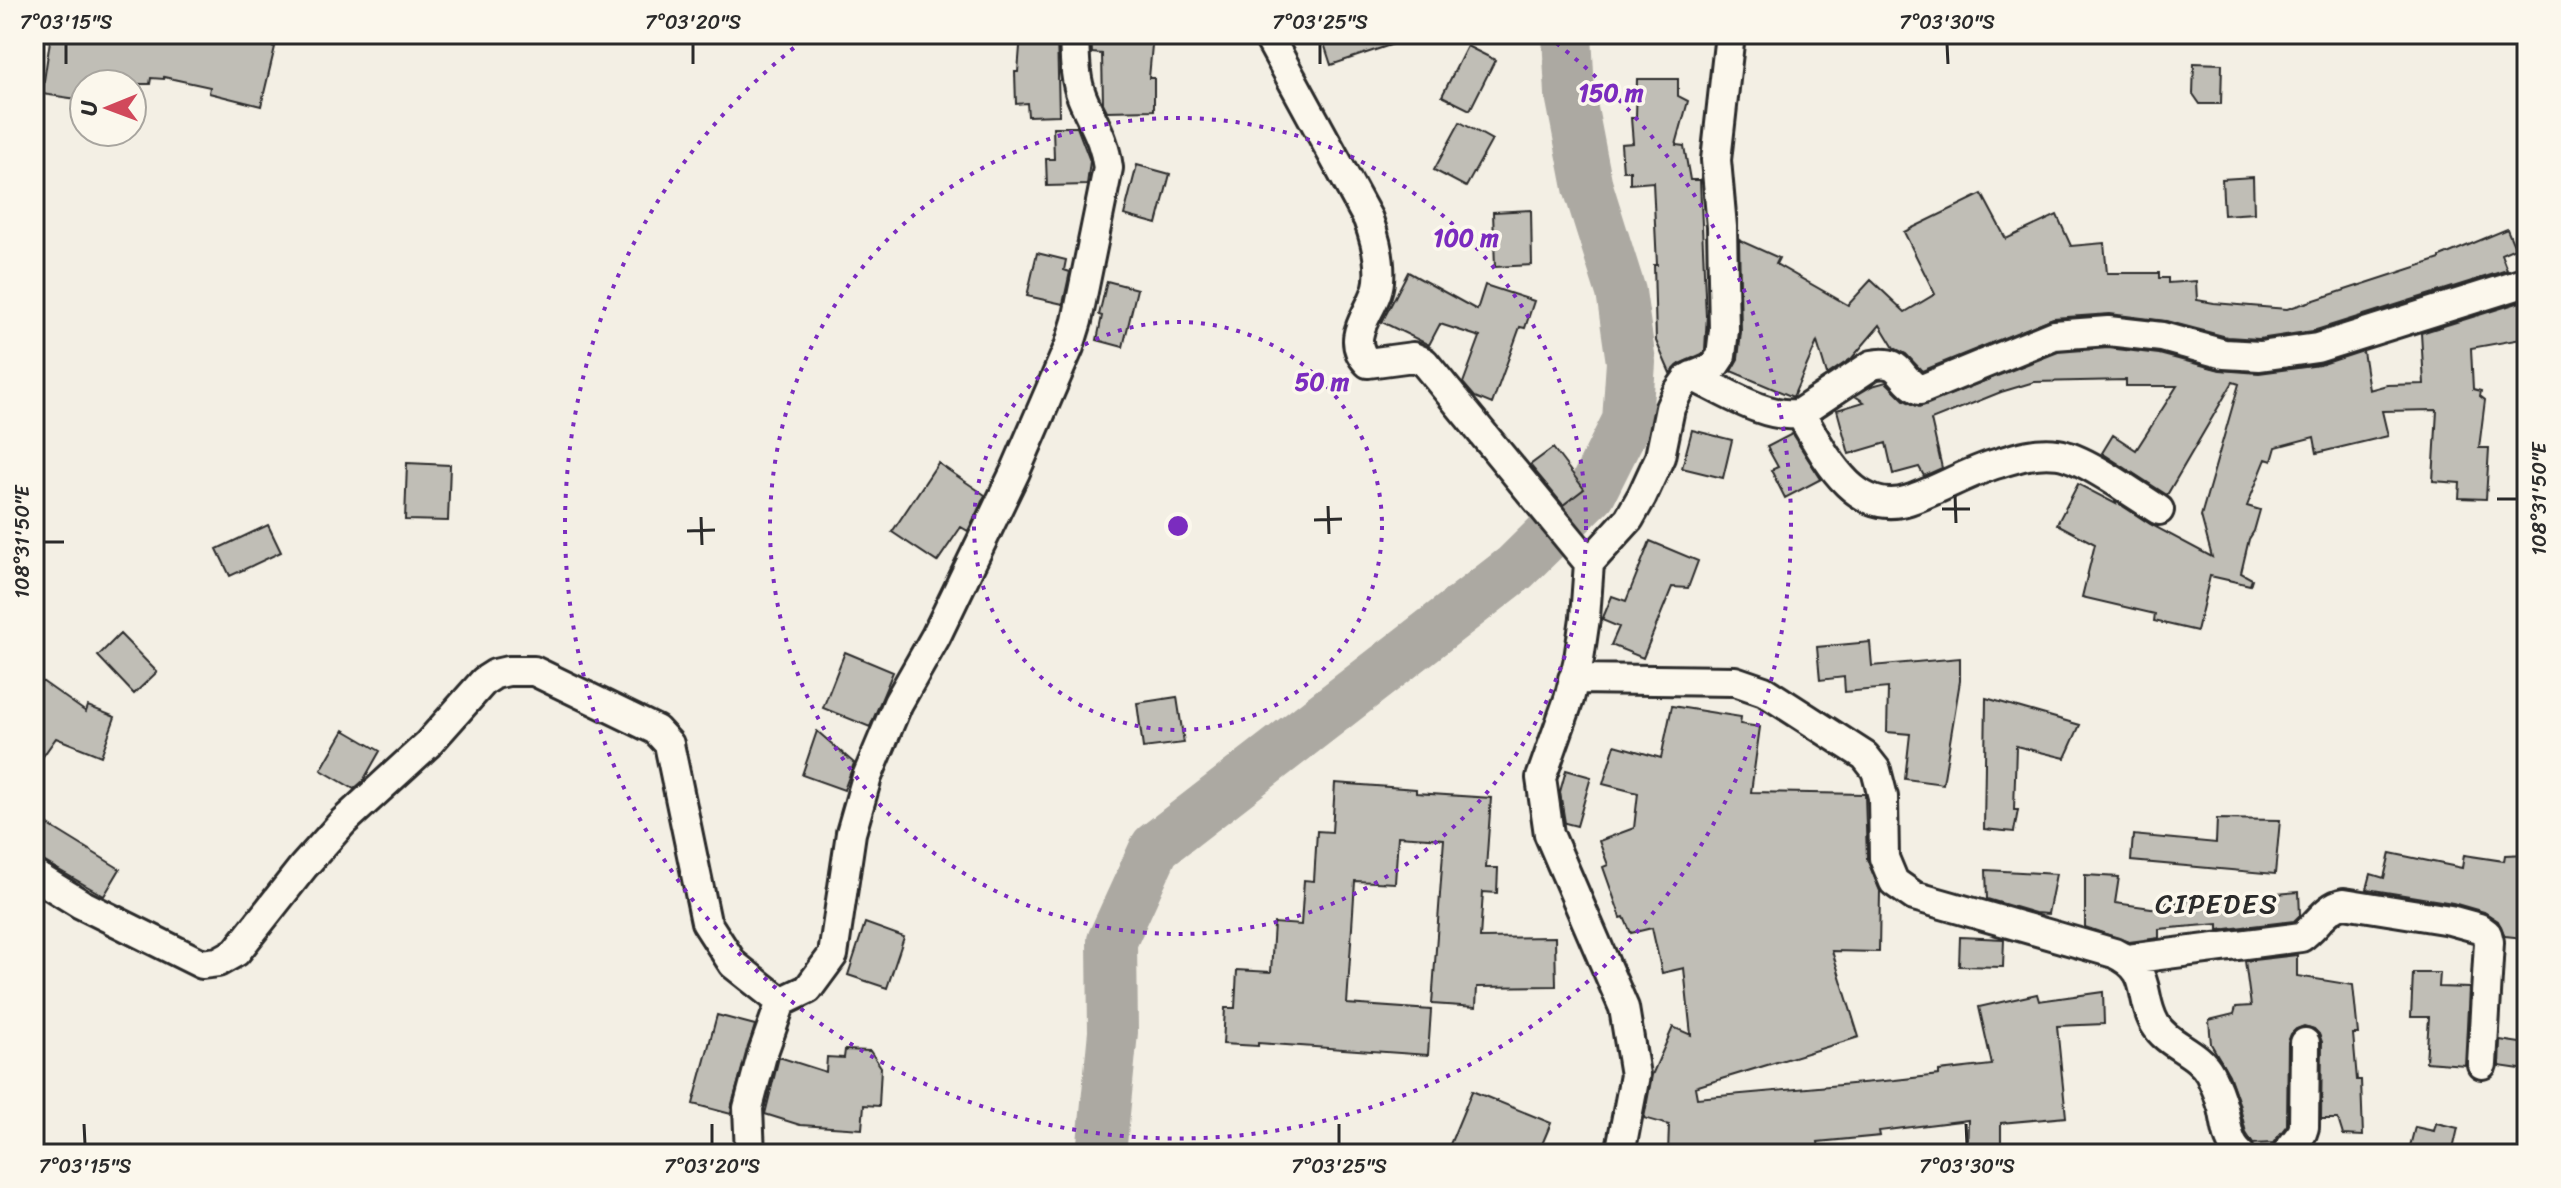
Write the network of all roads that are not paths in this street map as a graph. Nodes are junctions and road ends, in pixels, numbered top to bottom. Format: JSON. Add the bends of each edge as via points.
{"nodes":[{"id":1,"x":1074,"y":34,"type":"edge"},
{"id":2,"x":1267,"y":34,"type":"edge"},
{"id":3,"x":1730,"y":34,"type":"edge"},
{"id":4,"x":2527,"y":282,"type":"edge"},
{"id":5,"x":1692,"y":376,"type":"junction"},
{"id":6,"x":1800,"y":413,"type":"junction"},
{"id":7,"x":2159,"y":510,"type":"dead end"},
{"id":8,"x":1584,"y":557,"type":"junction"},
{"id":9,"x":1573,"y":679,"type":"junction"},
{"id":10,"x":34,"y":875,"type":"edge"},
{"id":11,"x":2128,"y":959,"type":"junction"},
{"id":12,"x":781,"y":1002,"type":"junction"},
{"id":13,"x":2305,"y":1043,"type":"dead end"},
{"id":14,"x":2482,"y":1064,"type":"dead end"},
{"id":15,"x":2228,"y":1151,"type":"edge"},
{"id":16,"x":750,"y":1154,"type":"edge"},
{"id":17,"x":1620,"y":1154,"type":"edge"},
{"id":18,"x":2286,"y":1154,"type":"edge"}],
"edges":[{"from":1,"to":12,"type":"street","via":[[1081,95],[1105,145],[1108,168],[1077,321],[1015,472],[898,703],[867,777],[851,833],[833,955],[808,989]]},
{"from":2,"to":8,"type":"street","via":[[1377,243],[1380,283],[1359,330],[1362,357],[1368,363],[1413,357],[1424,362]]},
{"from":3,"to":5,"type":"street","via":[[1716,160],[1724,330],[1721,356],[1713,368]]},
{"from":4,"to":6,"type":"street","via":[[2317,348],[2260,356],[2108,331],[2054,335],[1920,390],[1898,368],[1882,363]]},
{"from":5,"to":6,"type":"street","via":[[1770,413]]},
{"from":5,"to":8,"type":"street","via":[[1670,408],[1660,457],[1629,519]]},
{"from":6,"to":7,"type":"street","via":[[1835,470],[1877,502],[1911,499],[2029,454],[2060,454]]},
{"from":8,"to":9,"type":"street","via":[[1585,618]]},
{"from":9,"to":11,"type":"street","via":[[1735,681],[1764,691],[1865,756],[1876,770],[1883,797],[1884,858],[1894,882],[1914,896]]},
{"from":9,"to":17,"type":"street","via":[[1541,778],[1549,834],[1624,1008],[1635,1075]]},
{"from":10,"to":12,"type":"street","via":[[202,964],[218,962],[236,952],[343,822],[428,744],[484,681],[508,671],[534,671],[656,730],[669,744],[706,922],[733,964]]},
{"from":11,"to":14,"type":"street","via":[[2301,937],[2332,907],[2344,903],[2479,928],[2489,942]]},
{"from":11,"to":15,"type":"street","via":[[2162,1033],[2210,1073],[2222,1104]]},
{"from":12,"to":16,"type":"street","via":[[748,1108]]},
{"from":13,"to":18,"type":"street","via":[[2304,1127]]}]}
